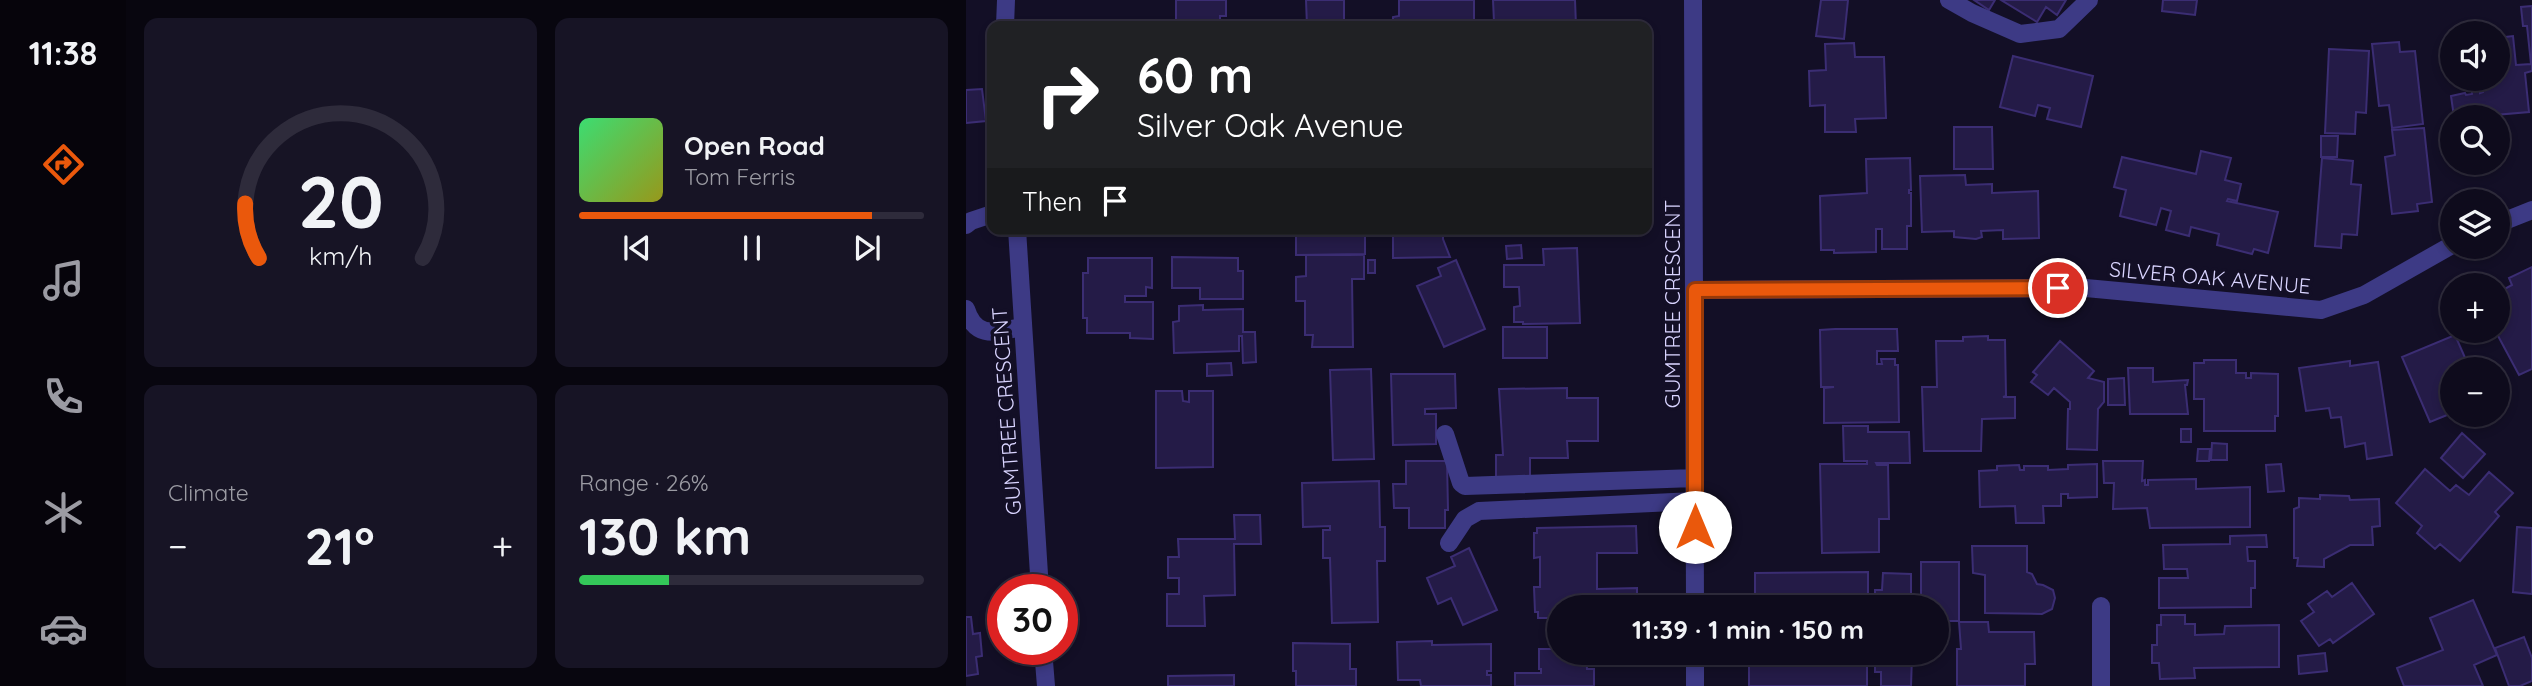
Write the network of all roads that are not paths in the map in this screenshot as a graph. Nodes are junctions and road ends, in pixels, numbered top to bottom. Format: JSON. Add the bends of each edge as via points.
{"nodes":[{"id":1,"x":1006,"y":0,"type":"edge"},
{"id":2,"x":1693,"y":0,"type":"edge"},
{"id":3,"x":1949,"y":0,"type":"edge"},
{"id":4,"x":2089,"y":0,"type":"edge"},
{"id":5,"x":1005,"y":21,"type":"edge"},
{"id":6,"x":2532,"y":210,"type":"edge"},
{"id":7,"x":987,"y":216,"type":"edge"},
{"id":8,"x":2510,"y":219,"type":"edge"},
{"id":9,"x":966,"y":225,"type":"edge"},
{"id":10,"x":1017,"y":235,"type":"edge"},
{"id":11,"x":2440,"y":252,"type":"edge"},
{"id":12,"x":1695,"y":290,"type":"junction"},
{"id":13,"x":966,"y":309,"type":"edge"},
{"id":14,"x":1023,"y":327,"type":"junction"},
{"id":15,"x":1446,"y":434,"type":"dead end"},
{"id":16,"x":1695,"y":478,"type":"junction"},
{"id":17,"x":1695,"y":501,"type":"junction"},
{"id":18,"x":1449,"y":543,"type":"dead end"},
{"id":19,"x":1039,"y":574,"type":"edge"},
{"id":20,"x":1695,"y":595,"type":"edge"},
{"id":21,"x":2101,"y":606,"type":"dead end"},
{"id":22,"x":1044,"y":665,"type":"edge"},
{"id":23,"x":1695,"y":665,"type":"edge"},
{"id":24,"x":1046,"y":686,"type":"edge"},
{"id":25,"x":1695,"y":686,"type":"edge"},
{"id":26,"x":2101,"y":686,"type":"edge"}],
"edges":[{"from":1,"to":5,"type":"street"},
{"from":2,"to":12,"type":"street","name":"GUMTREE CRESCENT"},
{"from":3,"to":4,"type":"street","via":[[2020,34],[2059,29]]},
{"from":6,"to":8,"type":"street"},
{"from":7,"to":9,"type":"street"},
{"from":10,"to":14,"type":"street","name":"GUMTREE CRESCENT"},
{"from":11,"to":12,"type":"street","name":"SILVER OAK AVENUE","via":[[2364,295],[2321,310],[2086,288]]},
{"from":12,"to":16,"type":"street","name":"GUMTREE CRESCENT"},
{"from":13,"to":14,"type":"street","via":[[977,329],[989,332]]},
{"from":14,"to":19,"type":"street","name":"GUMTREE CRESCENT"},
{"from":15,"to":16,"type":"street","via":[[1465,486]]},
{"from":16,"to":17,"type":"street","name":"GUMTREE CRESCENT"},
{"from":17,"to":18,"type":"street","via":[[1479,511],[1465,519]]},
{"from":17,"to":20,"type":"street","name":"GUMTREE CRESCENT"},
{"from":21,"to":26,"type":"street"},
{"from":22,"to":24,"type":"street"},
{"from":23,"to":25,"type":"street"}]}
